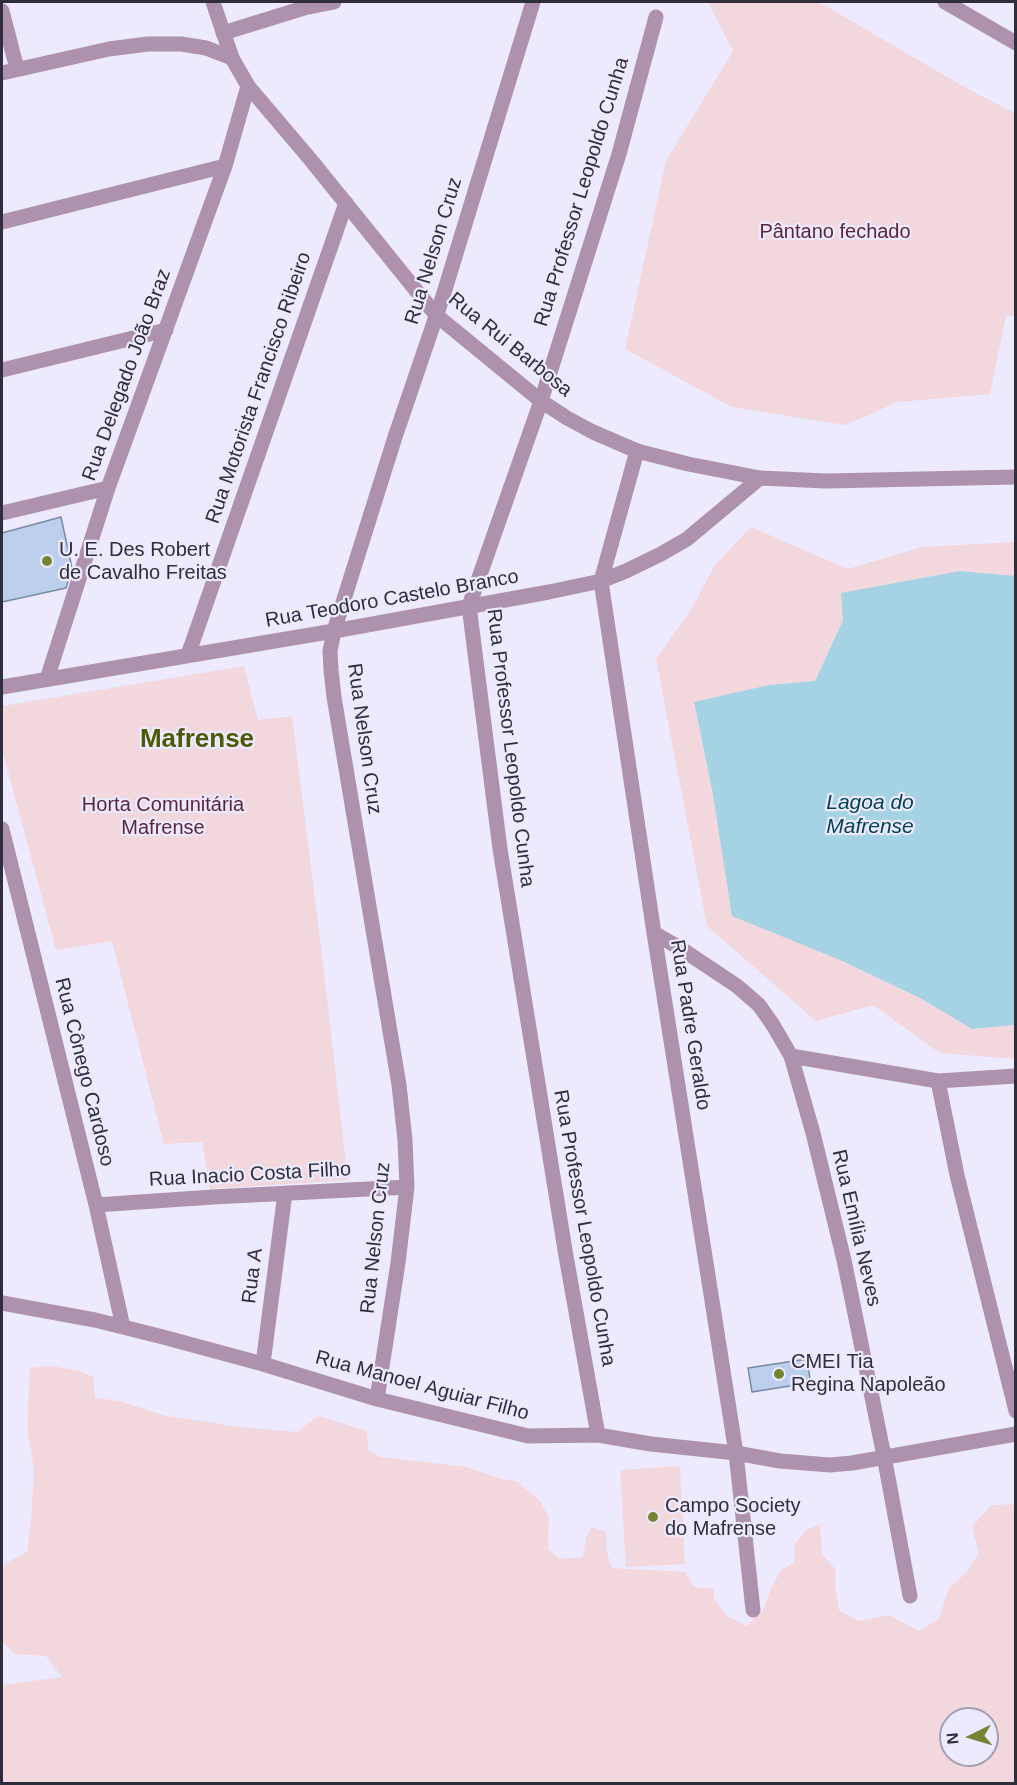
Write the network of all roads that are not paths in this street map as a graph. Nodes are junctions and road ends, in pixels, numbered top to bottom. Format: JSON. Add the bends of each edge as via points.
{"nodes":[{"id":1,"x":213,"y":2,"type":"edge"},
{"id":2,"x":334,"y":2,"type":"edge"},
{"id":3,"x":533,"y":2,"type":"edge"},
{"id":4,"x":945,"y":2,"type":"edge"},
{"id":5,"x":2,"y":11,"type":"edge"},
{"id":6,"x":656,"y":17,"type":"dead end"},
{"id":7,"x":224,"y":33,"type":"junction"},
{"id":8,"x":1016,"y":44,"type":"edge"},
{"id":9,"x":232,"y":58,"type":"junction"},
{"id":10,"x":9,"y":71,"type":"edge"},
{"id":11,"x":248,"y":86,"type":"junction"},
{"id":12,"x":225,"y":166,"type":"junction"},
{"id":13,"x":346,"y":203,"type":"junction"},
{"id":14,"x":2,"y":222,"type":"edge"},
{"id":15,"x":436,"y":315,"type":"junction"},
{"id":16,"x":166,"y":330,"type":"junction"},
{"id":17,"x":2,"y":370,"type":"edge"},
{"id":18,"x":541,"y":401,"type":"junction"},
{"id":19,"x":637,"y":451,"type":"junction"},
{"id":20,"x":1016,"y":477,"type":"edge"},
{"id":21,"x":760,"y":478,"type":"junction"},
{"id":22,"x":108,"y":488,"type":"junction"},
{"id":23,"x":2,"y":513,"type":"edge"},
{"id":24,"x":601,"y":581,"type":"junction"},
{"id":25,"x":469,"y":606,"type":"junction"},
{"id":26,"x":334,"y":631,"type":"junction"},
{"id":27,"x":188,"y":656,"type":"junction"},
{"id":28,"x":47,"y":679,"type":"junction"},
{"id":29,"x":2,"y":687,"type":"edge"},
{"id":30,"x":2,"y":829,"type":"edge"},
{"id":31,"x":654,"y":933,"type":"junction"},
{"id":32,"x":791,"y":1056,"type":"junction"},
{"id":33,"x":1016,"y":1076,"type":"edge"},
{"id":34,"x":938,"y":1081,"type":"junction"},
{"id":35,"x":407,"y":1187,"type":"junction"},
{"id":36,"x":285,"y":1193,"type":"junction"},
{"id":37,"x":96,"y":1205,"type":"junction"},
{"id":38,"x":2,"y":1304,"type":"edge"},
{"id":39,"x":123,"y":1327,"type":"junction"},
{"id":40,"x":263,"y":1364,"type":"junction"},
{"id":41,"x":377,"y":1399,"type":"junction"},
{"id":42,"x":1016,"y":1412,"type":"edge"},
{"id":43,"x":1016,"y":1434,"type":"edge"},
{"id":44,"x":598,"y":1435,"type":"junction"},
{"id":45,"x":736,"y":1453,"type":"junction"},
{"id":46,"x":884,"y":1456,"type":"junction"},
{"id":47,"x":910,"y":1596,"type":"dead end"},
{"id":48,"x":753,"y":1610,"type":"dead end"}],
"edges":[{"from":1,"to":7,"type":"street","name":"Rua Rui Barbosa"},
{"from":2,"to":7,"type":"street"},
{"from":3,"to":15,"type":"street","name":"Rua Nelson Cruz"},
{"from":4,"to":8,"type":"street"},
{"from":5,"to":10,"type":"street"},
{"from":6,"to":18,"type":"street","name":"Rua Professor Leopoldo Cunha","via":[[619,154]]},
{"from":7,"to":9,"type":"street","name":"Rua Rui Barbosa"},
{"from":9,"to":10,"type":"street","via":[[206,48],[148,44]]},
{"from":9,"to":11,"type":"street","name":"Rua Rui Barbosa"},
{"from":11,"to":12,"type":"street","name":"Rua Delegado João Braz"},
{"from":11,"to":13,"type":"street","name":"Rua Rui Barbosa"},
{"from":12,"to":14,"type":"street"},
{"from":12,"to":16,"type":"street","name":"Rua Delegado João Braz"},
{"from":13,"to":15,"type":"street","name":"Rua Rui Barbosa"},
{"from":13,"to":27,"type":"street","name":"Rua Motorista Francisco Ribeiro"},
{"from":15,"to":18,"type":"street","name":"Rua Rui Barbosa"},
{"from":15,"to":26,"type":"street","name":"Rua Nelson Cruz"},
{"from":16,"to":17,"type":"street"},
{"from":16,"to":22,"type":"street","name":"Rua Delegado João Braz"},
{"from":18,"to":19,"type":"street","name":"Rua Rui Barbosa","via":[[593,432]]},
{"from":18,"to":25,"type":"street","name":"Rua Professor Leopoldo Cunha"},
{"from":19,"to":21,"type":"street","name":"Rua Rui Barbosa"},
{"from":19,"to":24,"type":"street","name":"Rua Padre Geraldo"},
{"from":20,"to":21,"type":"street","name":"Rua Rui Barbosa","via":[[826,481]]},
{"from":21,"to":24,"type":"street","name":"Rua Teodoro Castelo Branco","via":[[687,539]]},
{"from":22,"to":23,"type":"street"},
{"from":22,"to":28,"type":"street","name":"Rua Delegado João Braz"},
{"from":24,"to":25,"type":"street","name":"Rua Teodoro Castelo Branco"},
{"from":24,"to":31,"type":"street","name":"Rua Padre Geraldo"},
{"from":25,"to":26,"type":"street","name":"Rua Teodoro Castelo Branco"},
{"from":25,"to":44,"type":"street","name":"Rua Professor Leopoldo Cunha","via":[[500,849]]},
{"from":26,"to":27,"type":"street","name":"Rua Teodoro Castelo Branco"},
{"from":26,"to":35,"type":"street","name":"Rua Nelson Cruz","via":[[331,670],[399,1085]]},
{"from":27,"to":28,"type":"street","name":"Rua Teodoro Castelo Branco"},
{"from":28,"to":29,"type":"street","name":"Rua Teodoro Castelo Branco"},
{"from":30,"to":37,"type":"street","name":"Rua Cônego Cardoso"},
{"from":31,"to":32,"type":"street","name":"Rua Emília Neves","via":[[727,979],[759,1005]]},
{"from":31,"to":45,"type":"street","name":"Rua Padre Geraldo"},
{"from":32,"to":34,"type":"street"},
{"from":32,"to":46,"type":"street","name":"Rua Emília Neves","via":[[844,1260]]},
{"from":33,"to":34,"type":"street"},
{"from":34,"to":42,"type":"street","via":[[957,1175]]},
{"from":35,"to":36,"type":"street","name":"Rua Inacio Costa Filho"},
{"from":35,"to":41,"type":"street","name":"Rua Nelson Cruz"},
{"from":36,"to":37,"type":"street","name":"Rua Inacio Costa Filho"},
{"from":36,"to":40,"type":"street","name":"Rua A"},
{"from":37,"to":39,"type":"street","name":"Rua Cônego Cardoso"},
{"from":38,"to":39,"type":"street","name":"Rua Manoel Aguiar Filho"},
{"from":39,"to":40,"type":"street","name":"Rua Manoel Aguiar Filho"},
{"from":40,"to":41,"type":"street","name":"Rua Manoel Aguiar Filho"},
{"from":41,"to":44,"type":"street","name":"Rua Manoel Aguiar Filho","via":[[528,1436]]},
{"from":43,"to":46,"type":"street","name":"Rua Manoel Aguiar Filho"},
{"from":44,"to":45,"type":"street","name":"Rua Manoel Aguiar Filho"},
{"from":45,"to":46,"type":"street","name":"Rua Manoel Aguiar Filho","via":[[824,1465]]},
{"from":45,"to":48,"type":"street","name":"Rua Padre Geraldo"},
{"from":46,"to":47,"type":"street","name":"Rua Emília Neves"}]}
